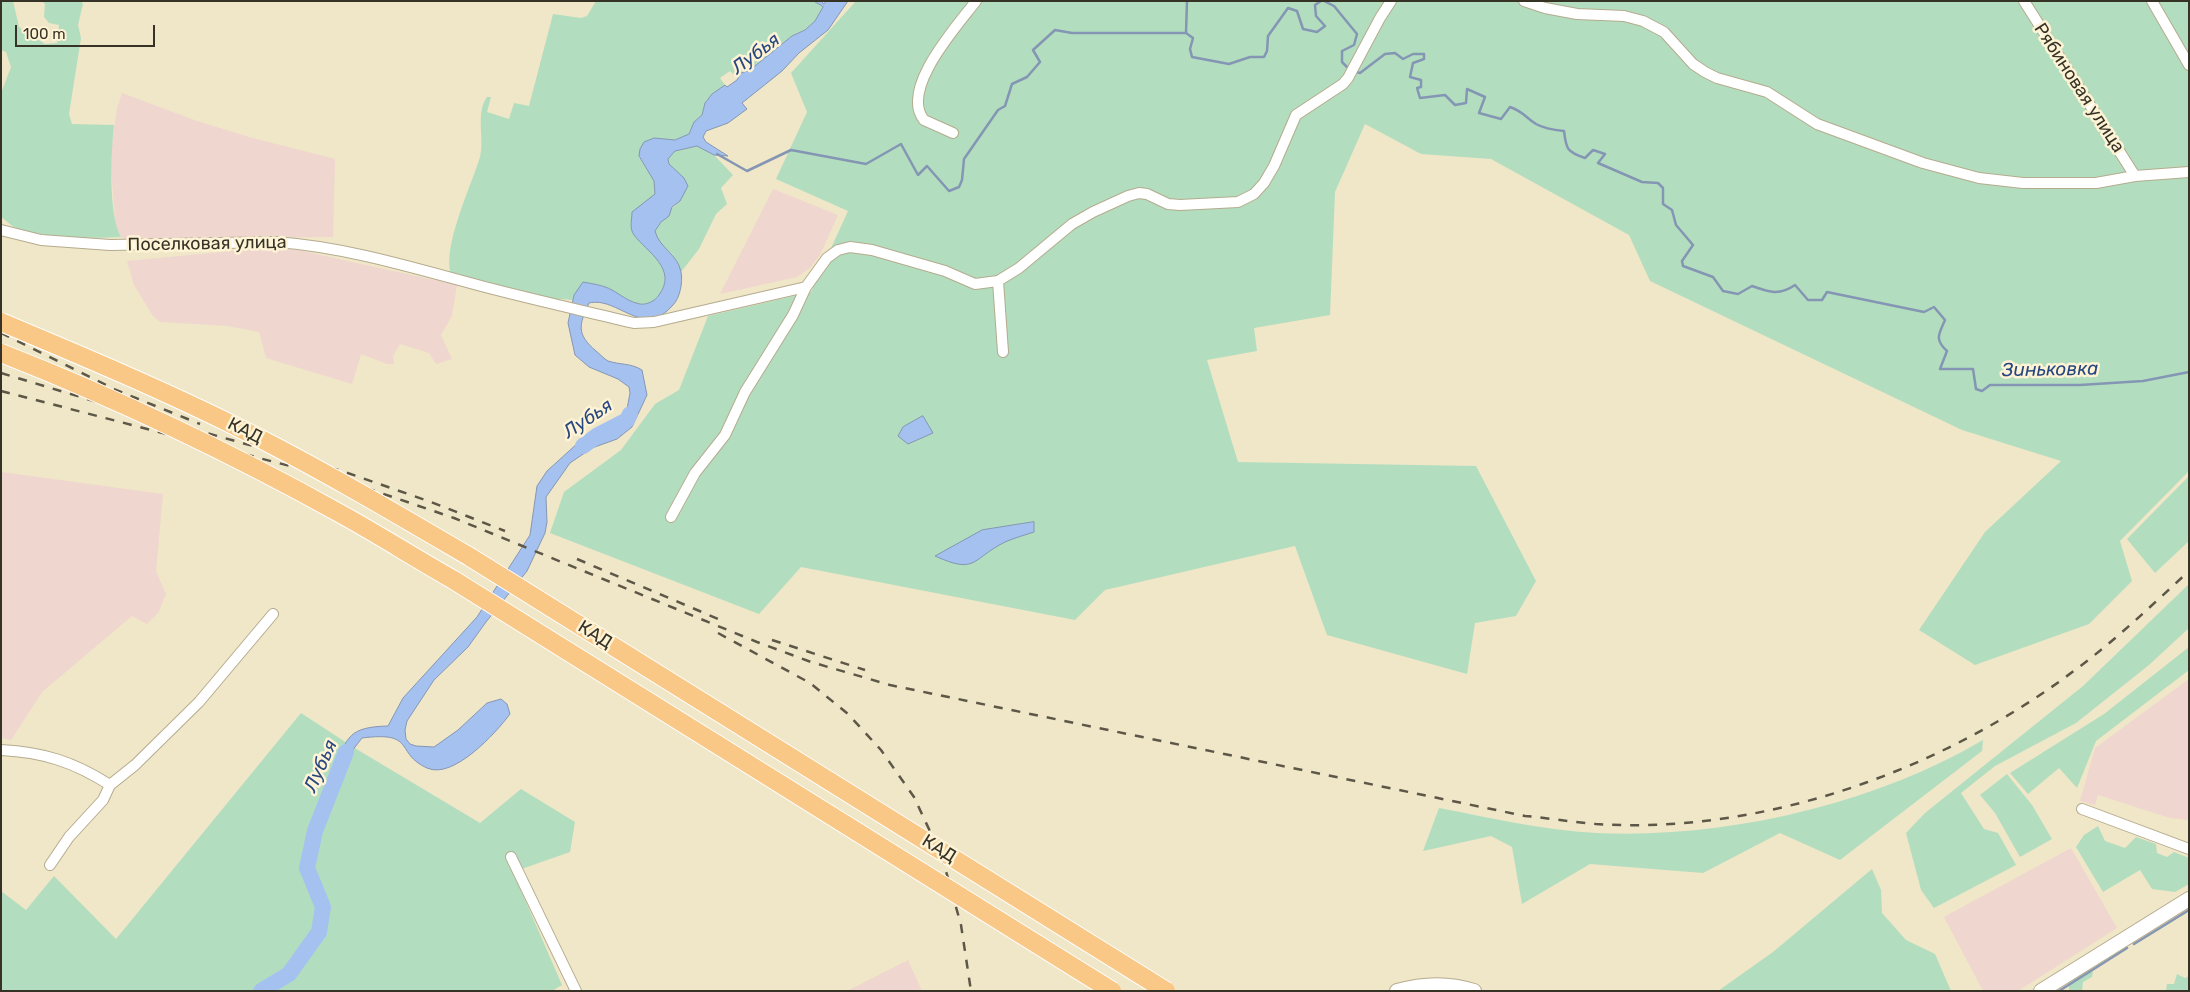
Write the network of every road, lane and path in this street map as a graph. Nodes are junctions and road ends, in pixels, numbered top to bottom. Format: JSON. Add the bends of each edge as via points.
{"nodes":[{"id":1,"x":976,"y":1,"type":"edge"},
{"id":2,"x":1391,"y":1,"type":"edge"},
{"id":3,"x":1524,"y":1,"type":"edge"},
{"id":4,"x":2024,"y":1,"type":"edge"},
{"id":5,"x":2152,"y":1,"type":"edge"},
{"id":6,"x":2189,"y":66,"type":"edge"},
{"id":7,"x":953,"y":132,"type":"dead end"},
{"id":8,"x":2189,"y":172,"type":"edge"},
{"id":9,"x":2135,"y":176,"type":"junction"},
{"id":10,"x":1,"y":230,"type":"edge"},
{"id":11,"x":998,"y":281,"type":"junction"},
{"id":12,"x":806,"y":287,"type":"junction"},
{"id":13,"x":1,"y":322,"type":"edge"},
{"id":14,"x":1,"y":352,"type":"edge"},
{"id":15,"x":1003,"y":352,"type":"dead end"},
{"id":16,"x":672,"y":517,"type":"dead end"},
{"id":17,"x":273,"y":614,"type":"dead end"},
{"id":18,"x":1,"y":750,"type":"edge"},
{"id":19,"x":110,"y":785,"type":"junction"},
{"id":20,"x":2082,"y":809,"type":"dead end"},
{"id":21,"x":2189,"y":849,"type":"edge"},
{"id":22,"x":510,"y":857,"type":"dead end"},
{"id":23,"x":50,"y":865,"type":"dead end"},
{"id":24,"x":2189,"y":900,"type":"edge"},
{"id":25,"x":571,"y":989,"type":"edge"},
{"id":26,"x":1112,"y":991,"type":"edge"},
{"id":27,"x":1166,"y":991,"type":"edge"},
{"id":28,"x":1397,"y":991,"type":"edge"},
{"id":29,"x":1474,"y":991,"type":"edge"},
{"id":30,"x":2041,"y":991,"type":"edge"}],
"edges":[{"from":1,"to":7,"type":"street","via":[[941,47],[924,75],[919,93],[918,106],[924,120]]},
{"from":2,"to":11,"type":"street","via":[[1348,78],[1296,115],[1274,166],[1254,194],[1238,202],[1180,205],[1168,204],[1147,194],[1128,196],[1072,224],[1019,268]]},
{"from":3,"to":9,"type":"street","via":[[1577,14],[1624,16],[1643,21],[1664,32],[1693,64],[1705,72],[1767,92],[1816,124],[1837,133],[1923,163],[1979,178],[2023,183],[2096,183]]},
{"from":4,"to":9,"type":"street","name":"Рябиновая улица"},
{"from":5,"to":6,"type":"street"},
{"from":8,"to":9,"type":"street"},
{"from":10,"to":12,"type":"street","name":"Поселковая улица","via":[[41,240],[110,245],[296,243],[389,261],[634,323],[654,322]]},
{"from":11,"to":12,"type":"street","via":[[975,284],[872,250],[850,247],[838,250],[828,258]]},
{"from":11,"to":15,"type":"street"},
{"from":12,"to":16,"type":"street","via":[[793,315],[750,384],[725,435],[695,473]]},
{"from":13,"to":27,"type":"highway","name":"КАД","bridge":true,"via":[[198,408],[357,491],[470,557]]},
{"from":14,"to":26,"type":"highway","name":"КАД","bridge":true,"via":[[143,413],[342,514],[452,579]]},
{"from":17,"to":19,"type":"street","via":[[199,702]]},
{"from":18,"to":19,"type":"street","via":[[49,756],[84,769]]},
{"from":19,"to":23,"type":"street","via":[[103,800],[69,837]]},
{"from":20,"to":21,"type":"street"},
{"from":22,"to":25,"type":"street"},
{"from":24,"to":30,"type":"street"},
{"from":28,"to":29,"type":"street","via":[[1434,985]]}]}
